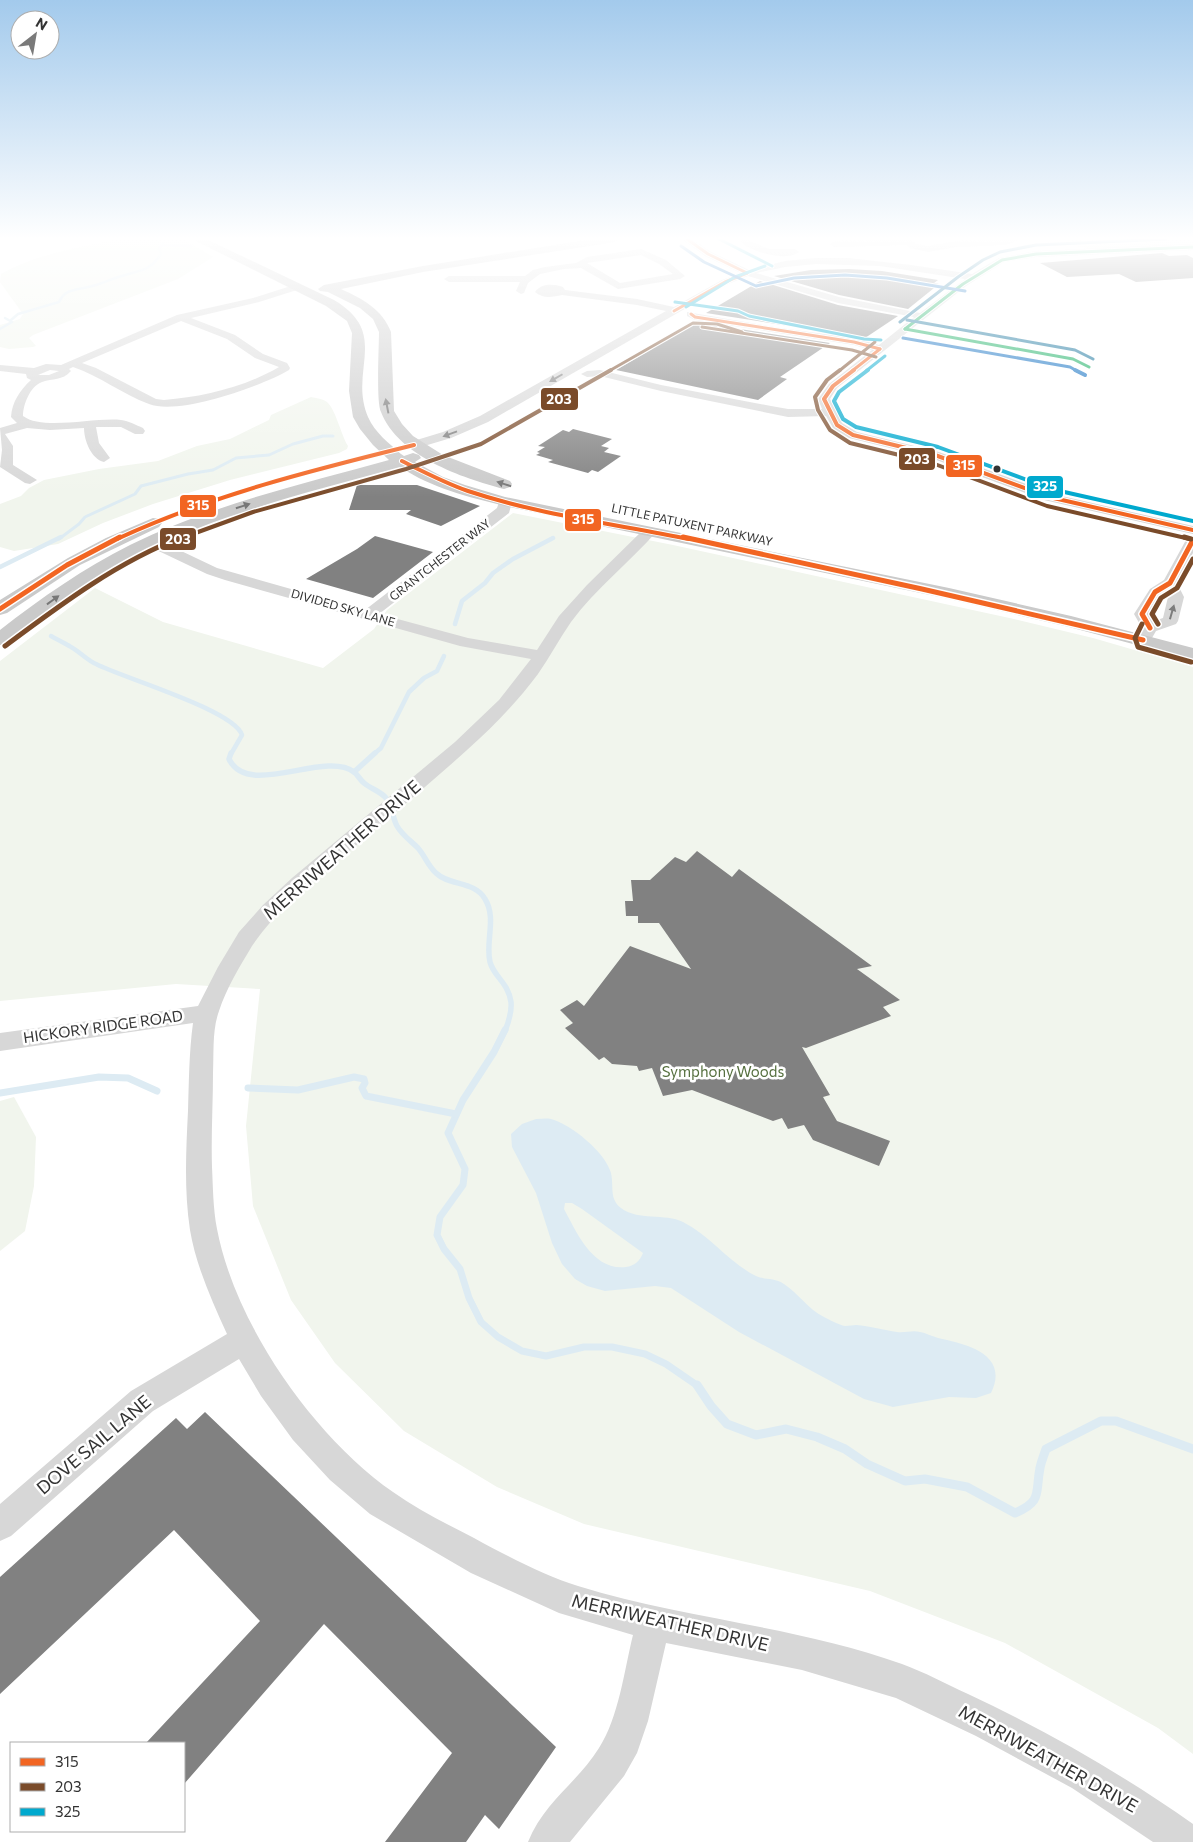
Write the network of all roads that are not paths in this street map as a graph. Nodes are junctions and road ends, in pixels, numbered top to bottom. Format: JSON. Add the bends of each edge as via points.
{"nodes":[{"id":1,"x":383,"y":324,"type":"edge"},
{"id":2,"x":163,"y":325,"type":"edge"},
{"id":3,"x":200,"y":325,"type":"edge"},
{"id":4,"x":356,"y":325,"type":"edge"},
{"id":5,"x":649,"y":325,"type":"edge"},
{"id":6,"x":672,"y":325,"type":"edge"},
{"id":7,"x":751,"y":325,"type":"edge"},
{"id":8,"x":911,"y":325,"type":"edge"},
{"id":9,"x":880,"y":349,"type":"junction"},
{"id":10,"x":73,"y":364,"type":"junction"},
{"id":11,"x":3,"y":370,"type":"edge"},
{"id":12,"x":587,"y":374,"type":"junction"},
{"id":13,"x":37,"y":375,"type":"junction"},
{"id":14,"x":829,"y":412,"type":"junction"},
{"id":15,"x":26,"y":424,"type":"junction"},
{"id":16,"x":90,"y":424,"type":"junction"},
{"id":17,"x":139,"y":431,"type":"dead end"},
{"id":18,"x":0,"y":432,"type":"edge"},
{"id":19,"x":0,"y":436,"type":"edge"},
{"id":20,"x":421,"y":449,"type":"junction"},
{"id":21,"x":395,"y":456,"type":"junction"},
{"id":22,"x":104,"y":458,"type":"dead end"},
{"id":23,"x":3,"y":466,"type":"edge"},
{"id":24,"x":30,"y":480,"type":"dead end"},
{"id":25,"x":505,"y":502,"type":"junction"},
{"id":26,"x":649,"y":523,"type":"junction"},
{"id":27,"x":1193,"y":530,"type":"edge"},
{"id":28,"x":1193,"y":540,"type":"edge"},
{"id":29,"x":151,"y":542,"type":"junction"},
{"id":30,"x":876,"y":573,"type":"junction"},
{"id":31,"x":1170,"y":583,"type":"junction"},
{"id":32,"x":0,"y":610,"type":"edge"},
{"id":33,"x":368,"y":615,"type":"junction"},
{"id":34,"x":1146,"y":634,"type":"junction"},
{"id":35,"x":0,"y":639,"type":"edge"},
{"id":36,"x":1193,"y":641,"type":"edge"},
{"id":37,"x":1193,"y":654,"type":"edge"},
{"id":38,"x":542,"y":656,"type":"junction"},
{"id":39,"x":206,"y":1013,"type":"junction"},
{"id":40,"x":0,"y":1042,"type":"edge"},
{"id":41,"x":244,"y":1340,"type":"junction"},
{"id":42,"x":0,"y":1525,"type":"edge"},
{"id":43,"x":653,"y":1622,"type":"junction"},
{"id":44,"x":546,"y":1842,"type":"edge"},
{"id":45,"x":1185,"y":1842,"type":"edge"}],
"edges":[{"from":20,"to":1,"type":"main road","name":"LITTLE PATUXENT PARKWAY","one_way":true,"via":[[392,423],[387,411]]},
{"from":2,"to":10,"type":"street"},
{"from":3,"to":10,"type":"street","via":[[238,341],[259,356],[285,368],[234,390],[181,403],[162,404]]},
{"from":4,"to":21,"type":"main road","name":"LITTLE PATUXENT PARKWAY","via":[[355,403],[365,427]]},
{"from":5,"to":20,"type":"street","one_way":true,"via":[[484,419]]},
{"from":6,"to":12,"type":"street"},
{"from":7,"to":9,"type":"street"},
{"from":8,"to":9,"type":"street"},
{"from":9,"to":14,"type":"street","via":[[833,386],[824,399]]},
{"from":10,"to":13,"type":"street","via":[[62,368],[65,371],[60,375]]},
{"from":11,"to":13,"type":"street"},
{"from":12,"to":14,"type":"street","via":[[591,378],[616,383],[661,388],[788,413]]},
{"from":12,"to":20,"type":"street","via":[[492,429],[463,442]]},
{"from":13,"to":15,"type":"street","via":[[18,409],[17,417]]},
{"from":14,"to":27,"type":"street","via":[[837,424],[852,435],[935,454],[1048,497]]},
{"from":15,"to":16,"type":"street"},
{"from":15,"to":18,"type":"street"},
{"from":16,"to":17,"type":"street","via":[[117,423]]},
{"from":16,"to":22,"type":"street","via":[[89,437]]},
{"from":19,"to":23,"type":"street","via":[[9,450]]},
{"from":20,"to":21,"type":"main road"},
{"from":26,"to":20,"type":"main road","name":"LITTLE PATUXENT PARKWAY","one_way":true,"via":[[510,486],[462,469]]},
{"from":21,"to":25,"type":"main road","name":"LITTLE PATUXENT PARKWAY","via":[[434,479]]},
{"from":29,"to":21,"type":"main road","one_way":true,"via":[[246,505]]},
{"from":21,"to":32,"type":"main road","via":[[231,494],[158,520],[68,564]]},
{"from":23,"to":24,"type":"street"},
{"from":25,"to":26,"type":"main road","name":"LITTLE PATUXENT PARKWAY","via":[[564,514]]},
{"from":25,"to":33,"type":"street","name":"GRANTCHESTER WAY","via":[[504,510]]},
{"from":26,"to":30,"type":"main road","name":"LITTLE PATUXENT PARKWAY"},
{"from":26,"to":38,"type":"street","name":"MERRIWEATHER DRIVE","via":[[565,619]]},
{"from":28,"to":31,"type":"street"},
{"from":29,"to":33,"type":"street","name":"DIVIDED SKY LANE","via":[[212,571]]},
{"from":35,"to":29,"type":"main road","one_way":true,"via":[[71,587]]},
{"from":30,"to":34,"type":"main road","via":[[1034,613]]},
{"from":30,"to":34,"type":"main road","via":[[902,572],[1043,602]]},
{"from":31,"to":34,"type":"street","via":[[1155,592],[1142,614]]},
{"from":34,"to":31,"type":"street","one_way":true,"via":[[1170,621],[1176,597]]},
{"from":33,"to":38,"type":"street","name":"DIVIDED SKY LANE","via":[[466,643]]},
{"from":34,"to":36,"type":"main road"},
{"from":34,"to":37,"type":"main road"},
{"from":38,"to":39,"type":"street","name":"MERRIWEATHER DRIVE","via":[[518,690],[492,718],[270,910],[228,967]]},
{"from":39,"to":40,"type":"street","name":"HICKORY RIDGE ROAD"},
{"from":39,"to":41,"type":"street","name":"MERRIWEATHER DRIVE","via":[[199,1138],[204,1231],[216,1274]]},
{"from":41,"to":42,"type":"street","name":"DOVE SAIL LANE","via":[[142,1401]]},
{"from":41,"to":43,"type":"street","name":"MERRIWEATHER DRIVE","via":[[272,1386],[304,1428],[341,1469],[381,1503],[483,1561],[562,1597]]},
{"from":43,"to":44,"type":"street","via":[[624,1740],[612,1763]]},
{"from":43,"to":45,"type":"street","name":"MERRIWEATHER DRIVE","via":[[802,1653],[900,1681],[989,1723],[1077,1771]]}]}
